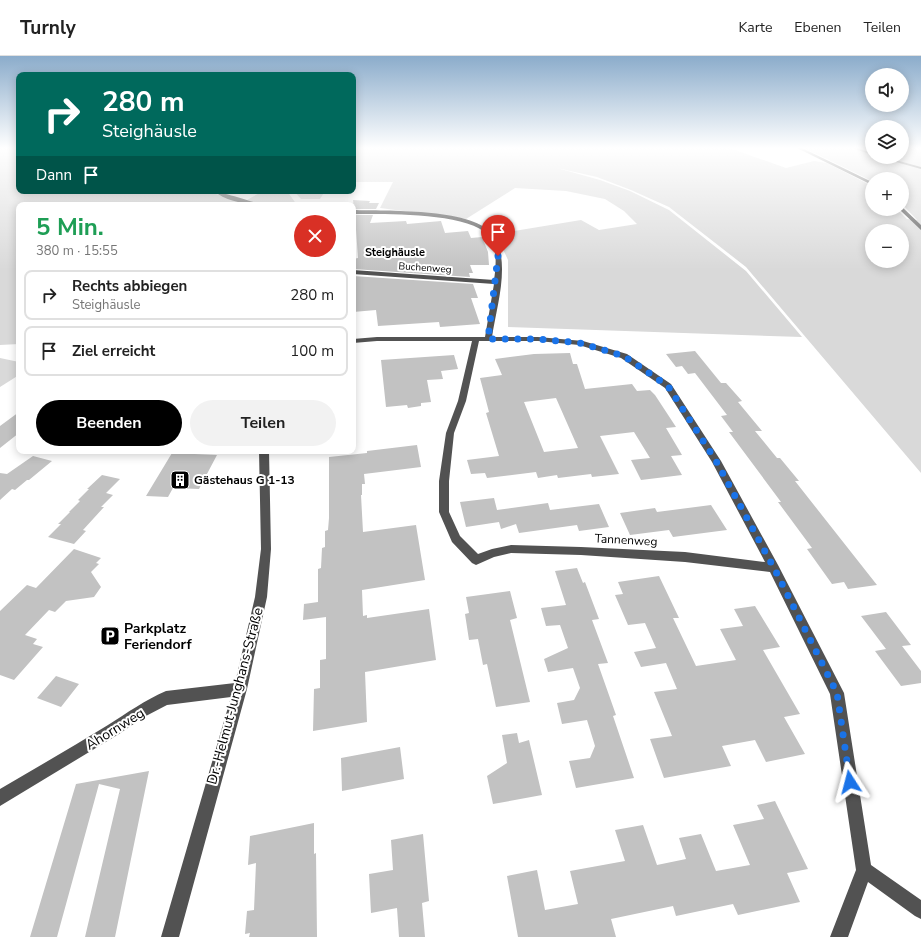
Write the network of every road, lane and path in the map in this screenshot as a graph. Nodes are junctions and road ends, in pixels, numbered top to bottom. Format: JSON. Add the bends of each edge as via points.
{"nodes":[{"id":1,"x":221,"y":194,"type":"edge"},
{"id":2,"x":247,"y":202,"type":"edge"},
{"id":3,"x":356,"y":212,"type":"edge"},
{"id":4,"x":909,"y":216,"type":"edge"},
{"id":5,"x":921,"y":228,"type":"edge"},
{"id":6,"x":356,"y":272,"type":"edge"},
{"id":7,"x":496,"y":282,"type":"junction"},
{"id":8,"x":476,"y":339,"type":"junction"},
{"id":9,"x":488,"y":339,"type":"junction"},
{"id":10,"x":356,"y":341,"type":"edge"},
{"id":11,"x":264,"y":454,"type":"edge"},
{"id":12,"x":774,"y":568,"type":"junction"},
{"id":13,"x":240,"y":690,"type":"junction"},
{"id":14,"x":0,"y":798,"type":"edge"},
{"id":15,"x":864,"y":870,"type":"junction"},
{"id":16,"x":921,"y":910,"type":"edge"},
{"id":17,"x":170,"y":937,"type":"edge"},
{"id":18,"x":839,"y":937,"type":"edge"}],
"edges":[{"from":1,"to":2,"type":"street"},
{"from":3,"to":7,"type":"street","via":[[433,215],[481,227],[489,233],[498,256]]},
{"from":4,"to":5,"type":"street"},
{"from":6,"to":7,"type":"street","name":"Buchenweg"},
{"from":7,"to":9,"type":"street"},
{"from":8,"to":9,"type":"street"},
{"from":8,"to":10,"type":"street"},
{"from":8,"to":12,"type":"street","name":"Tannenweg","via":[[462,401],[450,433],[444,481],[444,512],[456,539],[476,560],[511,549],[685,557]]},
{"from":9,"to":12,"type":"street","via":[[538,339],[580,343],[624,356],[668,386],[716,461]]},
{"from":11,"to":13,"type":"street","name":"Dr.-Helmut-Junghans-Straße","via":[[266,549],[261,597]]},
{"from":12,"to":15,"type":"street","via":[[837,693]]},
{"from":13,"to":14,"type":"street","name":"Ahornweg","via":[[166,698]]},
{"from":13,"to":17,"type":"street","name":"Dr.-Helmut-Junghans-Straße"},
{"from":15,"to":16,"type":"street"},
{"from":15,"to":18,"type":"street"}]}
